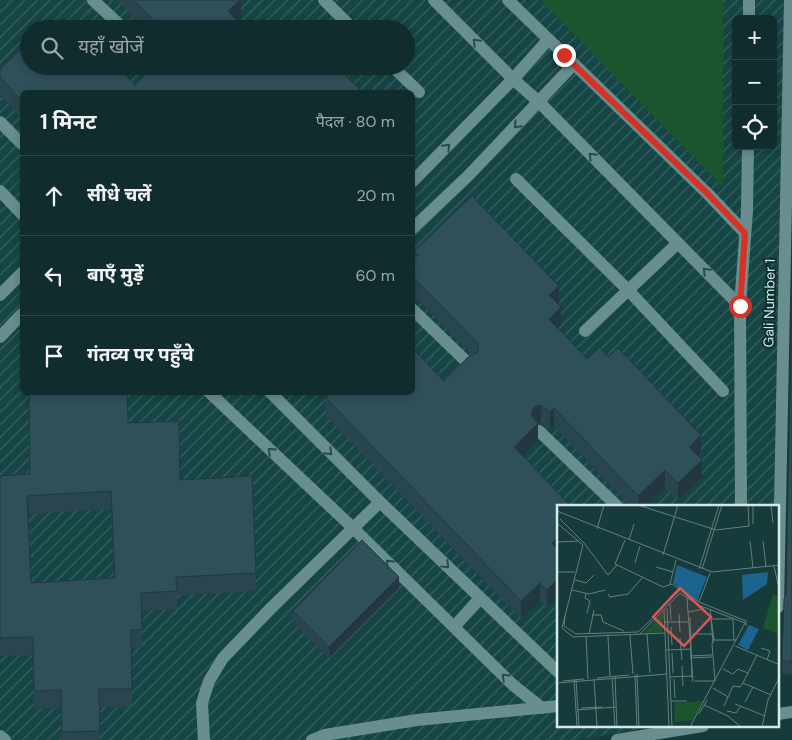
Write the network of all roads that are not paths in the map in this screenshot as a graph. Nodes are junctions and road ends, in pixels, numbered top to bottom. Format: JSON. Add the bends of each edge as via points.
{"nodes":[{"id":1,"x":93,"y":0,"type":"edge"},
{"id":2,"x":324,"y":0,"type":"edge"},
{"id":3,"x":434,"y":0,"type":"edge"},
{"id":4,"x":508,"y":0,"type":"edge"},
{"id":5,"x":750,"y":0,"type":"edge"},
{"id":6,"x":790,"y":0,"type":"edge"},
{"id":7,"x":749,"y":15,"type":"edge"},
{"id":8,"x":114,"y":20,"type":"edge"},
{"id":9,"x":345,"y":20,"type":"edge"},
{"id":10,"x":548,"y":40,"type":"junction"},
{"id":11,"x":574,"y":64,"type":"junction"},
{"id":12,"x":401,"y":75,"type":"edge"},
{"id":13,"x":513,"y":80,"type":"junction"},
{"id":14,"x":419,"y":92,"type":"dead end"},
{"id":15,"x":539,"y":102,"type":"junction"},
{"id":16,"x":0,"y":122,"type":"edge"},
{"id":17,"x":20,"y":142,"type":"edge"},
{"id":18,"x":748,"y":150,"type":"edge"},
{"id":19,"x":516,"y":178,"type":"dead end"},
{"id":20,"x":415,"y":179,"type":"edge"},
{"id":21,"x":0,"y":191,"type":"edge"},
{"id":22,"x":20,"y":212,"type":"edge"},
{"id":23,"x":415,"y":226,"type":"edge"},
{"id":24,"x":745,"y":233,"type":"junction"},
{"id":25,"x":678,"y":243,"type":"junction"},
{"id":26,"x":20,"y":275,"type":"edge"},
{"id":27,"x":628,"y":290,"type":"junction"},
{"id":28,"x":0,"y":295,"type":"edge"},
{"id":29,"x":740,"y":306,"type":"junction"},
{"id":30,"x":415,"y":312,"type":"edge"},
{"id":31,"x":20,"y":316,"type":"edge"},
{"id":32,"x":585,"y":331,"type":"dead end"},
{"id":33,"x":0,"y":337,"type":"edge"},
{"id":34,"x":471,"y":366,"type":"edge"},
{"id":35,"x":724,"y":391,"type":"dead end"},
{"id":36,"x":212,"y":395,"type":"edge"},
{"id":37,"x":273,"y":395,"type":"edge"},
{"id":38,"x":539,"y":431,"type":"edge"},
{"id":39,"x":380,"y":502,"type":"junction"},
{"id":40,"x":616,"y":505,"type":"edge"},
{"id":41,"x":741,"y":505,"type":"edge"},
{"id":42,"x":780,"y":506,"type":"edge"},
{"id":43,"x":353,"y":528,"type":"junction"},
{"id":44,"x":480,"y":598,"type":"junction"},
{"id":45,"x":454,"y":627,"type":"junction"},
{"id":46,"x":557,"y":671,"type":"edge"},
{"id":47,"x":557,"y":706,"type":"edge"},
{"id":48,"x":542,"y":708,"type":"junction"},
{"id":49,"x":691,"y":728,"type":"edge"},
{"id":50,"x":0,"y":736,"type":"edge"},
{"id":51,"x":4,"y":740,"type":"edge"},
{"id":52,"x":204,"y":740,"type":"edge"},
{"id":53,"x":312,"y":740,"type":"edge"},
{"id":54,"x":617,"y":740,"type":"edge"}],
"edges":[{"from":1,"to":8,"type":"street"},
{"from":2,"to":9,"type":"street"},
{"from":13,"to":3,"type":"street","one_way":true},
{"from":4,"to":10,"type":"street"},
{"from":5,"to":7,"type":"street"},
{"from":6,"to":42,"type":"street","name":"Gali Number 1"},
{"from":10,"to":11,"type":"street"},
{"from":10,"to":13,"type":"street"},
{"from":11,"to":15,"type":"street"},
{"from":11,"to":24,"type":"street"},
{"from":12,"to":14,"type":"street"},
{"from":13,"to":15,"type":"street"},
{"from":20,"to":13,"type":"street","one_way":true},
{"from":15,"to":23,"type":"street","one_way":true},
{"from":25,"to":15,"type":"street","one_way":true},
{"from":16,"to":17,"type":"street"},
{"from":18,"to":24,"type":"street"},
{"from":19,"to":27,"type":"street"},
{"from":21,"to":22,"type":"street"},
{"from":24,"to":29,"type":"street"},
{"from":25,"to":27,"type":"street"},
{"from":29,"to":25,"type":"street","one_way":true},
{"from":26,"to":28,"type":"street"},
{"from":27,"to":32,"type":"street"},
{"from":27,"to":35,"type":"street"},
{"from":29,"to":41,"type":"street"},
{"from":30,"to":34,"type":"street"},
{"from":31,"to":33,"type":"street"},
{"from":43,"to":36,"type":"street","one_way":true},
{"from":37,"to":39,"type":"street","one_way":true},
{"from":38,"to":40,"type":"street"},
{"from":39,"to":43,"type":"street"},
{"from":39,"to":44,"type":"street","one_way":true},
{"from":45,"to":43,"type":"street","one_way":true},
{"from":43,"to":52,"type":"street","via":[[223,658],[209,681],[202,703]]},
{"from":44,"to":45,"type":"street"},
{"from":44,"to":46,"type":"street"},
{"from":48,"to":45,"type":"street","one_way":true,"via":[[513,685]]},
{"from":47,"to":48,"type":"street"},
{"from":48,"to":53,"type":"street","via":[[417,720]]},
{"from":49,"to":54,"type":"street"},
{"from":50,"to":51,"type":"street"}]}
